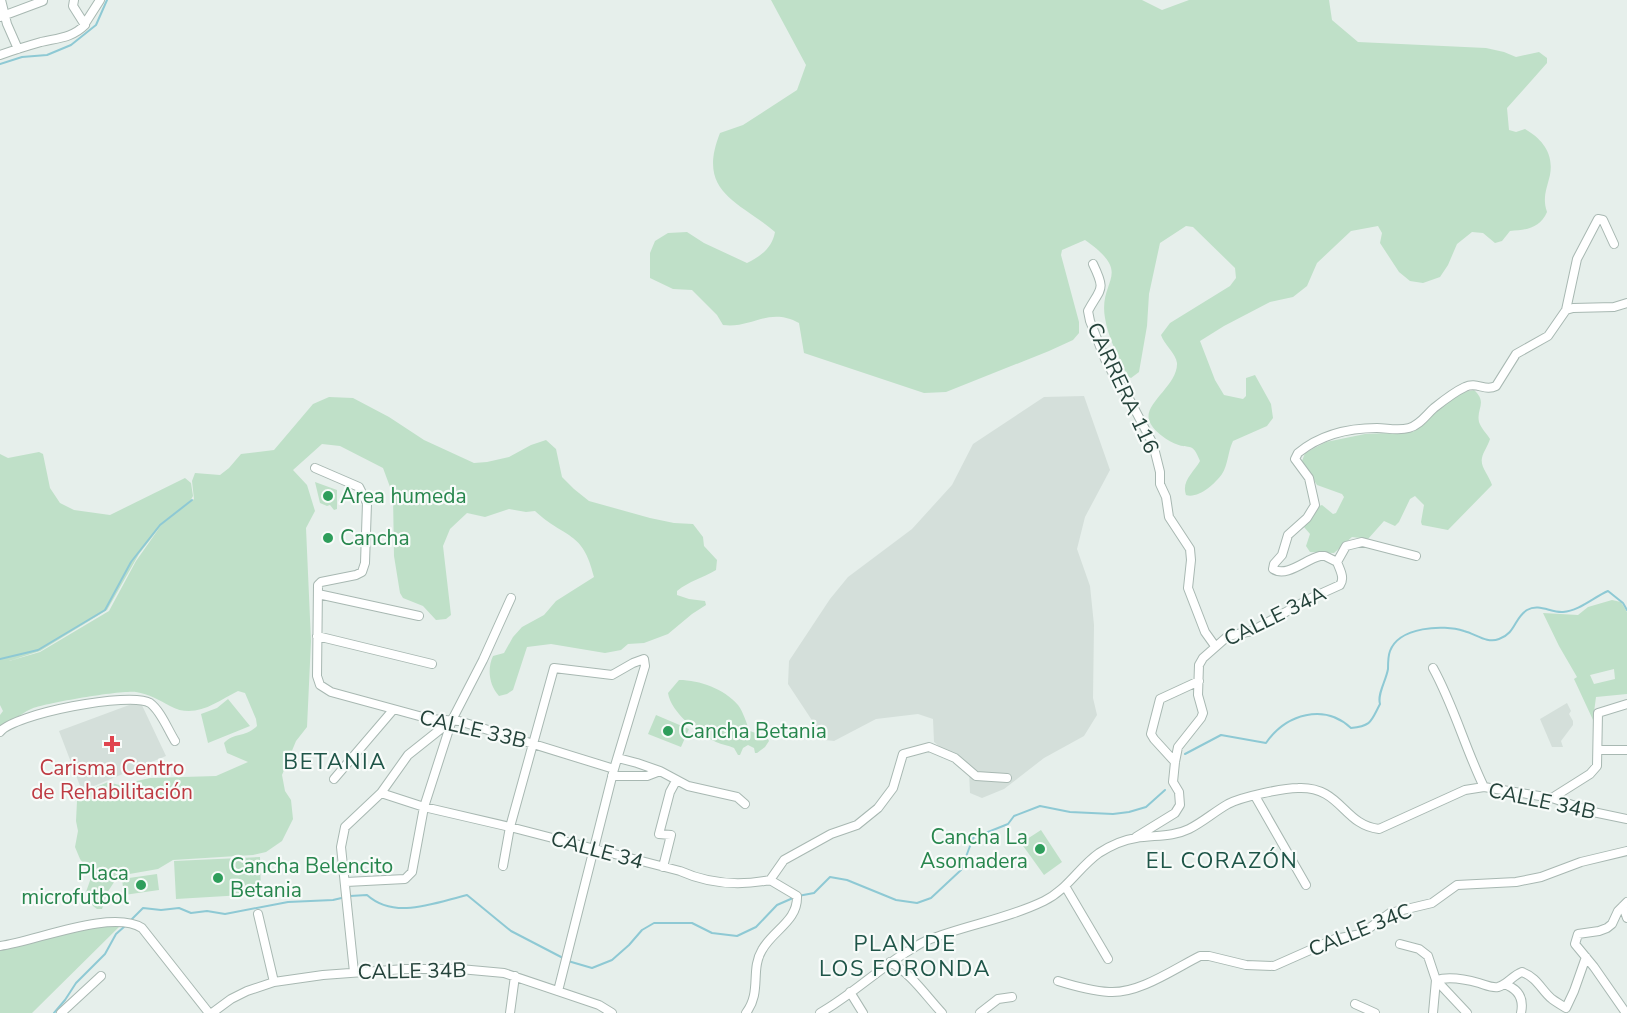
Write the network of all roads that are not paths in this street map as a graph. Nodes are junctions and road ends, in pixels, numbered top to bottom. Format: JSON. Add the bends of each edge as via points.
{"nodes":[{"id":1,"x":1,"y":0,"type":"edge"},
{"id":2,"x":43,"y":0,"type":"edge"},
{"id":3,"x":100,"y":0,"type":"edge"},
{"id":4,"x":74,"y":3,"type":"edge"},
{"id":5,"x":67,"y":15,"type":"dead end"},
{"id":6,"x":2,"y":16,"type":"edge"},
{"id":7,"x":84,"y":24,"type":"junction"},
{"id":8,"x":18,"y":49,"type":"junction"},
{"id":9,"x":0,"y":55,"type":"edge"},
{"id":10,"x":1614,"y":244,"type":"dead end"},
{"id":11,"x":1093,"y":264,"type":"dead end"},
{"id":12,"x":1627,"y":303,"type":"edge"},
{"id":13,"x":1566,"y":310,"type":"junction"},
{"id":14,"x":315,"y":468,"type":"dead end"},
{"id":15,"x":1416,"y":556,"type":"dead end"},
{"id":16,"x":1337,"y":562,"type":"junction"},
{"id":17,"x":318,"y":594,"type":"junction"},
{"id":18,"x":511,"y":598,"type":"dead end"},
{"id":19,"x":419,"y":616,"type":"dead end"},
{"id":20,"x":317,"y":636,"type":"junction"},
{"id":21,"x":1215,"y":646,"type":"junction"},
{"id":22,"x":432,"y":664,"type":"dead end"},
{"id":23,"x":1433,"y":668,"type":"dead end"},
{"id":24,"x":1199,"y":681,"type":"junction"},
{"id":25,"x":1627,"y":704,"type":"edge"},
{"id":26,"x":393,"y":710,"type":"junction"},
{"id":27,"x":452,"y":720,"type":"junction"},
{"id":28,"x":0,"y":732,"type":"edge"},
{"id":29,"x":175,"y":741,"type":"dead end"},
{"id":30,"x":533,"y":743,"type":"junction"},
{"id":31,"x":1598,"y":750,"type":"junction"},
{"id":32,"x":1627,"y":750,"type":"edge"},
{"id":33,"x":618,"y":759,"type":"junction"},
{"id":34,"x":1175,"y":762,"type":"junction"},
{"id":35,"x":660,"y":771,"type":"junction"},
{"id":36,"x":613,"y":772,"type":"junction"},
{"id":37,"x":1007,"y":778,"type":"dead end"},
{"id":38,"x":334,"y":779,"type":"dead end"},
{"id":39,"x":676,"y":781,"type":"junction"},
{"id":40,"x":1484,"y":787,"type":"junction"},
{"id":41,"x":381,"y":793,"type":"junction"},
{"id":42,"x":1255,"y":796,"type":"junction"},
{"id":43,"x":1551,"y":798,"type":"junction"},
{"id":44,"x":745,"y":804,"type":"dead end"},
{"id":45,"x":424,"y":807,"type":"junction"},
{"id":46,"x":1627,"y":819,"type":"edge"},
{"id":47,"x":510,"y":827,"type":"junction"},
{"id":48,"x":1134,"y":838,"type":"junction"},
{"id":49,"x":595,"y":850,"type":"junction"},
{"id":50,"x":1627,"y":851,"type":"edge"},
{"id":51,"x":502,"y":866,"type":"dead end"},
{"id":52,"x":663,"y":867,"type":"junction"},
{"id":53,"x":770,"y":880,"type":"junction"},
{"id":54,"x":346,"y":885,"type":"junction"},
{"id":55,"x":1306,"y":885,"type":"dead end"},
{"id":56,"x":1065,"y":886,"type":"junction"},
{"id":57,"x":1625,"y":904,"type":"edge"},
{"id":58,"x":258,"y":914,"type":"dead end"},
{"id":59,"x":1627,"y":918,"type":"edge"},
{"id":60,"x":1400,"y":944,"type":"dead end"},
{"id":61,"x":0,"y":946,"type":"edge"},
{"id":62,"x":1586,"y":957,"type":"junction"},
{"id":63,"x":1108,"y":959,"type":"dead end"},
{"id":64,"x":890,"y":962,"type":"junction"},
{"id":65,"x":354,"y":972,"type":"junction"},
{"id":66,"x":101,"y":976,"type":"dead end"},
{"id":67,"x":515,"y":976,"type":"junction"},
{"id":68,"x":1436,"y":980,"type":"junction"},
{"id":69,"x":1058,"y":981,"type":"dead end"},
{"id":70,"x":274,"y":982,"type":"junction"},
{"id":71,"x":1504,"y":984,"type":"junction"},
{"id":72,"x":558,"y":991,"type":"junction"},
{"id":73,"x":850,"y":992,"type":"junction"},
{"id":74,"x":1012,"y":997,"type":"dead end"},
{"id":75,"x":1355,"y":1004,"type":"dead end"},
{"id":76,"x":1567,"y":1010,"type":"edge"},
{"id":77,"x":63,"y":1012,"type":"edge"},
{"id":78,"x":211,"y":1013,"type":"edge"},
{"id":79,"x":510,"y":1013,"type":"edge"},
{"id":80,"x":612,"y":1013,"type":"edge"},
{"id":81,"x":746,"y":1013,"type":"edge"},
{"id":82,"x":820,"y":1013,"type":"edge"},
{"id":83,"x":863,"y":1013,"type":"edge"},
{"id":84,"x":942,"y":1013,"type":"edge"},
{"id":85,"x":980,"y":1013,"type":"edge"},
{"id":86,"x":1376,"y":1013,"type":"edge"},
{"id":87,"x":1433,"y":1013,"type":"edge"},
{"id":88,"x":1467,"y":1013,"type":"edge"},
{"id":89,"x":1521,"y":1013,"type":"edge"},
{"id":90,"x":1626,"y":1013,"type":"edge"}],
"edges":[{"from":1,"to":6,"type":"street"},
{"from":2,"to":6,"type":"street"},
{"from":3,"to":7,"type":"street"},
{"from":4,"to":5,"type":"street"},
{"from":4,"to":7,"type":"street"},
{"from":6,"to":8,"type":"street"},
{"from":7,"to":8,"type":"street","via":[[70,36]]},
{"from":8,"to":9,"type":"street"},
{"from":10,"to":13,"type":"street","via":[[1603,220],[1598,219],[1577,259]]},
{"from":11,"to":21,"type":"street","name":"CARRERA 116","via":[[1102,281],[1089,311],[1090,321],[1105,359],[1153,444],[1169,517],[1190,549],[1188,588],[1205,632]]},
{"from":12,"to":13,"type":"street"},
{"from":13,"to":16,"type":"street","via":[[1548,336],[1516,354],[1493,388],[1466,386],[1407,428],[1330,435],[1298,453],[1295,459],[1309,478],[1315,505],[1288,536],[1273,569],[1288,570],[1320,556]]},
{"from":14,"to":17,"type":"street","via":[[359,487],[367,503],[362,572],[321,582]]},
{"from":15,"to":16,"type":"street","name":"CALLE 34A","via":[[1362,542],[1346,546]]},
{"from":16,"to":21,"type":"street","name":"CALLE 34A","via":[[1342,574],[1340,585],[1252,631],[1228,636]]},
{"from":17,"to":19,"type":"street"},
{"from":17,"to":20,"type":"street"},
{"from":18,"to":27,"type":"street"},
{"from":20,"to":22,"type":"street"},
{"from":20,"to":26,"type":"street","name":"CALLE 33B","via":[[320,685],[331,692]]},
{"from":21,"to":24,"type":"street","name":"CALLE 34A","via":[[1199,665]]},
{"from":23,"to":40,"type":"street"},
{"from":24,"to":34,"type":"street","via":[[1203,713],[1178,747]]},
{"from":24,"to":34,"type":"street","via":[[1161,699],[1151,734]]},
{"from":25,"to":31,"type":"street","via":[[1598,713]]},
{"from":26,"to":27,"type":"street","name":"CALLE 33B"},
{"from":26,"to":38,"type":"street"},
{"from":27,"to":30,"type":"street","name":"CALLE 33B"},
{"from":27,"to":41,"type":"street","via":[[408,755]]},
{"from":27,"to":45,"type":"street"},
{"from":28,"to":29,"type":"street","via":[[11,723],[34,715],[136,699],[156,709]]},
{"from":30,"to":33,"type":"street","via":[[554,668],[612,675],[641,659],[645,666]]},
{"from":30,"to":36,"type":"street","name":"CALLE 33B"},
{"from":30,"to":47,"type":"street"},
{"from":31,"to":32,"type":"street"},
{"from":31,"to":43,"type":"street","via":[[1598,766]]},
{"from":33,"to":35,"type":"street"},
{"from":33,"to":36,"type":"street"},
{"from":34,"to":48,"type":"street","via":[[1173,782],[1180,805],[1175,813]]},
{"from":35,"to":36,"type":"street","name":"CALLE 33B","via":[[647,776]]},
{"from":35,"to":39,"type":"street"},
{"from":36,"to":49,"type":"street"},
{"from":37,"to":53,"type":"street","via":[[976,776],[955,758],[929,747],[903,754],[893,789],[878,808],[857,825],[831,834],[784,860]]},
{"from":39,"to":44,"type":"street","via":[[737,797]]},
{"from":39,"to":52,"type":"street","via":[[659,834],[671,835]]},
{"from":40,"to":42,"type":"street","name":"CALLE 34B","via":[[1465,790],[1379,829],[1359,823],[1323,791],[1296,788]]},
{"from":40,"to":43,"type":"street","name":"CALLE 34B"},
{"from":41,"to":45,"type":"street","name":"CALLE 34"},
{"from":41,"to":54,"type":"street","via":[[345,827],[341,847]]},
{"from":42,"to":48,"type":"street","name":"CALLE 34B","via":[[1231,803],[1189,829]]},
{"from":42,"to":55,"type":"street"},
{"from":43,"to":46,"type":"street","name":"CALLE 34B"},
{"from":45,"to":47,"type":"street","name":"CALLE 34"},
{"from":45,"to":54,"type":"street","via":[[412,872],[405,879]]},
{"from":47,"to":49,"type":"street","name":"CALLE 34"},
{"from":47,"to":51,"type":"street"},
{"from":48,"to":56,"type":"street","name":"CALLE 34B","via":[[1096,855]]},
{"from":49,"to":52,"type":"street","name":"CALLE 34"},
{"from":49,"to":72,"type":"street"},
{"from":50,"to":69,"type":"street","name":"CALLE 34C","via":[[1541,877],[1457,885],[1432,903],[1390,913],[1361,934],[1335,939],[1274,966],[1200,956],[1153,981],[1121,991]]},
{"from":52,"to":53,"type":"street","name":"CALLE 34","via":[[721,883]]},
{"from":53,"to":81,"type":"street","via":[[794,892],[797,907],[762,948],[752,1005]]},
{"from":54,"to":65,"type":"street"},
{"from":56,"to":63,"type":"street"},
{"from":56,"to":64,"type":"street","name":"CALLE 34B","via":[[1047,900],[1020,912],[927,940]]},
{"from":57,"to":59,"type":"street"},
{"from":57,"to":62,"type":"street","via":[[1612,924],[1599,931],[1578,934],[1575,944]]},
{"from":58,"to":70,"type":"street"},
{"from":60,"to":68,"type":"street","via":[[1428,956]]},
{"from":61,"to":78,"type":"street","via":[[73,927],[134,924],[142,928]]},
{"from":62,"to":76,"type":"street"},
{"from":62,"to":90,"type":"street"},
{"from":64,"to":73,"type":"street","name":"CALLE 34B"},
{"from":64,"to":84,"type":"street","via":[[901,968]]},
{"from":65,"to":67,"type":"street","name":"CALLE 34B","via":[[460,969]]},
{"from":65,"to":70,"type":"street","name":"CALLE 34B"},
{"from":66,"to":77,"type":"street"},
{"from":67,"to":72,"type":"street","name":"CALLE 34B"},
{"from":67,"to":79,"type":"street"},
{"from":68,"to":71,"type":"street","via":[[1459,978],[1491,988]]},
{"from":68,"to":87,"type":"street"},
{"from":68,"to":88,"type":"street"},
{"from":70,"to":78,"type":"street","name":"CALLE 34B","via":[[247,991]]},
{"from":71,"to":76,"type":"street","via":[[1522,972],[1530,975]]},
{"from":71,"to":89,"type":"street","via":[[1519,993],[1523,1002]]},
{"from":72,"to":80,"type":"street","name":"CALLE 34B"},
{"from":73,"to":82,"type":"street","name":"CALLE 34B"},
{"from":73,"to":83,"type":"street"},
{"from":74,"to":85,"type":"street","via":[[998,999]]},
{"from":75,"to":86,"type":"street"}]}
